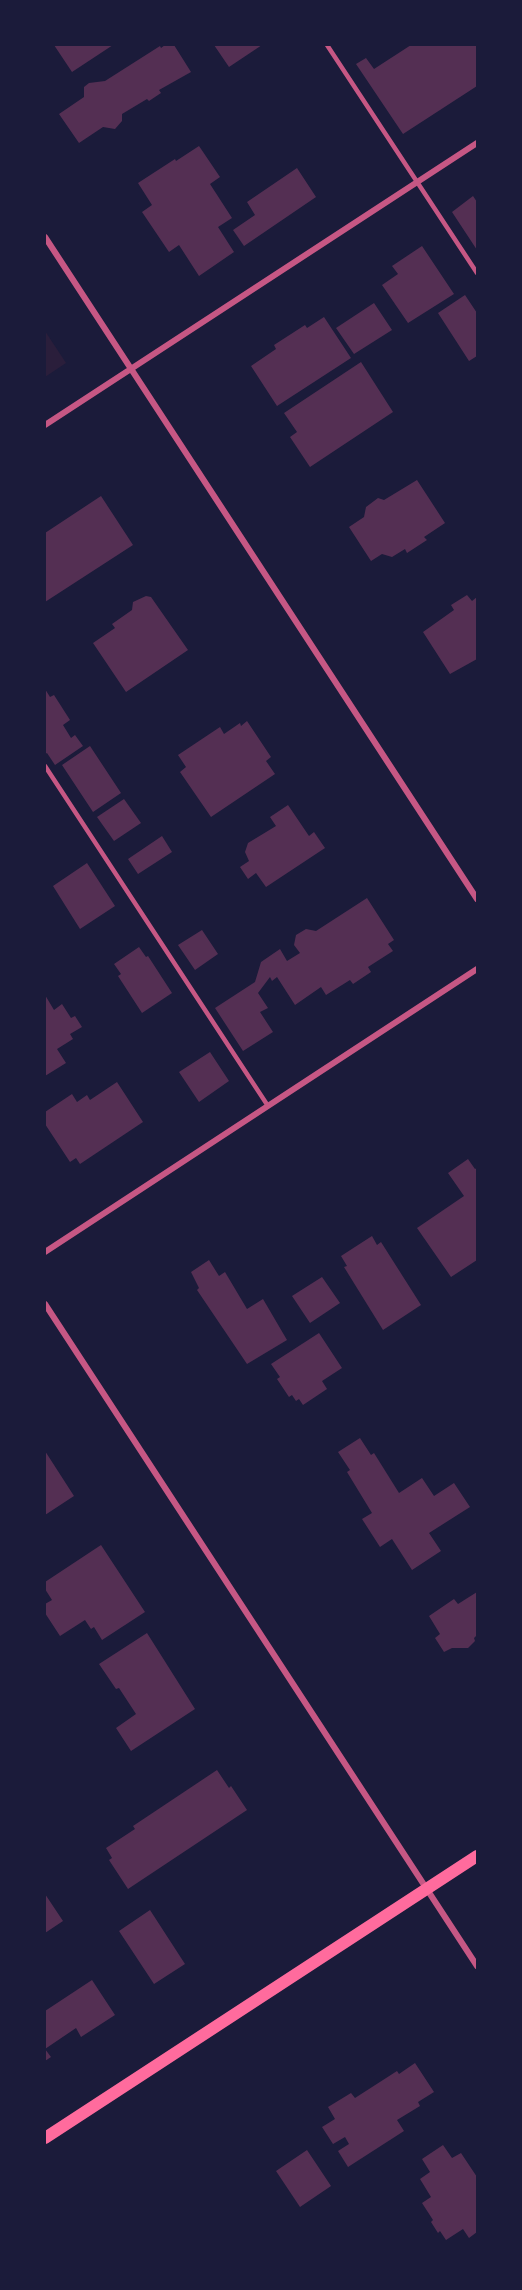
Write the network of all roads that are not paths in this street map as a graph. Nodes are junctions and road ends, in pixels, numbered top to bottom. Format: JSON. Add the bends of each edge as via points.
{"nodes":[{"id":1,"x":327,"y":45,"type":"edge"},
{"id":2,"x":477,"y":143,"type":"edge"},
{"id":3,"x":417,"y":182,"type":"junction"},
{"id":4,"x":45,"y":237,"type":"edge"},
{"id":5,"x":477,"y":273,"type":"edge"},
{"id":6,"x":131,"y":368,"type":"junction"},
{"id":7,"x":45,"y":425,"type":"edge"},
{"id":8,"x":45,"y":766,"type":"edge"},
{"id":9,"x":477,"y":899,"type":"edge"},
{"id":10,"x":477,"y":969,"type":"edge"},
{"id":11,"x":268,"y":1106,"type":"junction"},
{"id":12,"x":45,"y":1252,"type":"edge"},
{"id":13,"x":45,"y":1304,"type":"edge"},
{"id":14,"x":477,"y":1856,"type":"edge"},
{"id":15,"x":427,"y":1889,"type":"junction"},
{"id":16,"x":477,"y":1966,"type":"edge"},
{"id":17,"x":45,"y":2138,"type":"edge"}],
"edges":[{"from":1,"to":3,"type":"lane"},
{"from":2,"to":3,"type":"street"},
{"from":3,"to":5,"type":"lane"},
{"from":3,"to":6,"type":"street"},
{"from":4,"to":6,"type":"street"},
{"from":6,"to":7,"type":"street"},
{"from":6,"to":9,"type":"street"},
{"from":8,"to":11,"type":"lane"},
{"from":10,"to":11,"type":"street"},
{"from":11,"to":12,"type":"street"},
{"from":13,"to":15,"type":"street"},
{"from":14,"to":15,"type":"main road"},
{"from":15,"to":16,"type":"street"},
{"from":15,"to":17,"type":"main road"}]}
